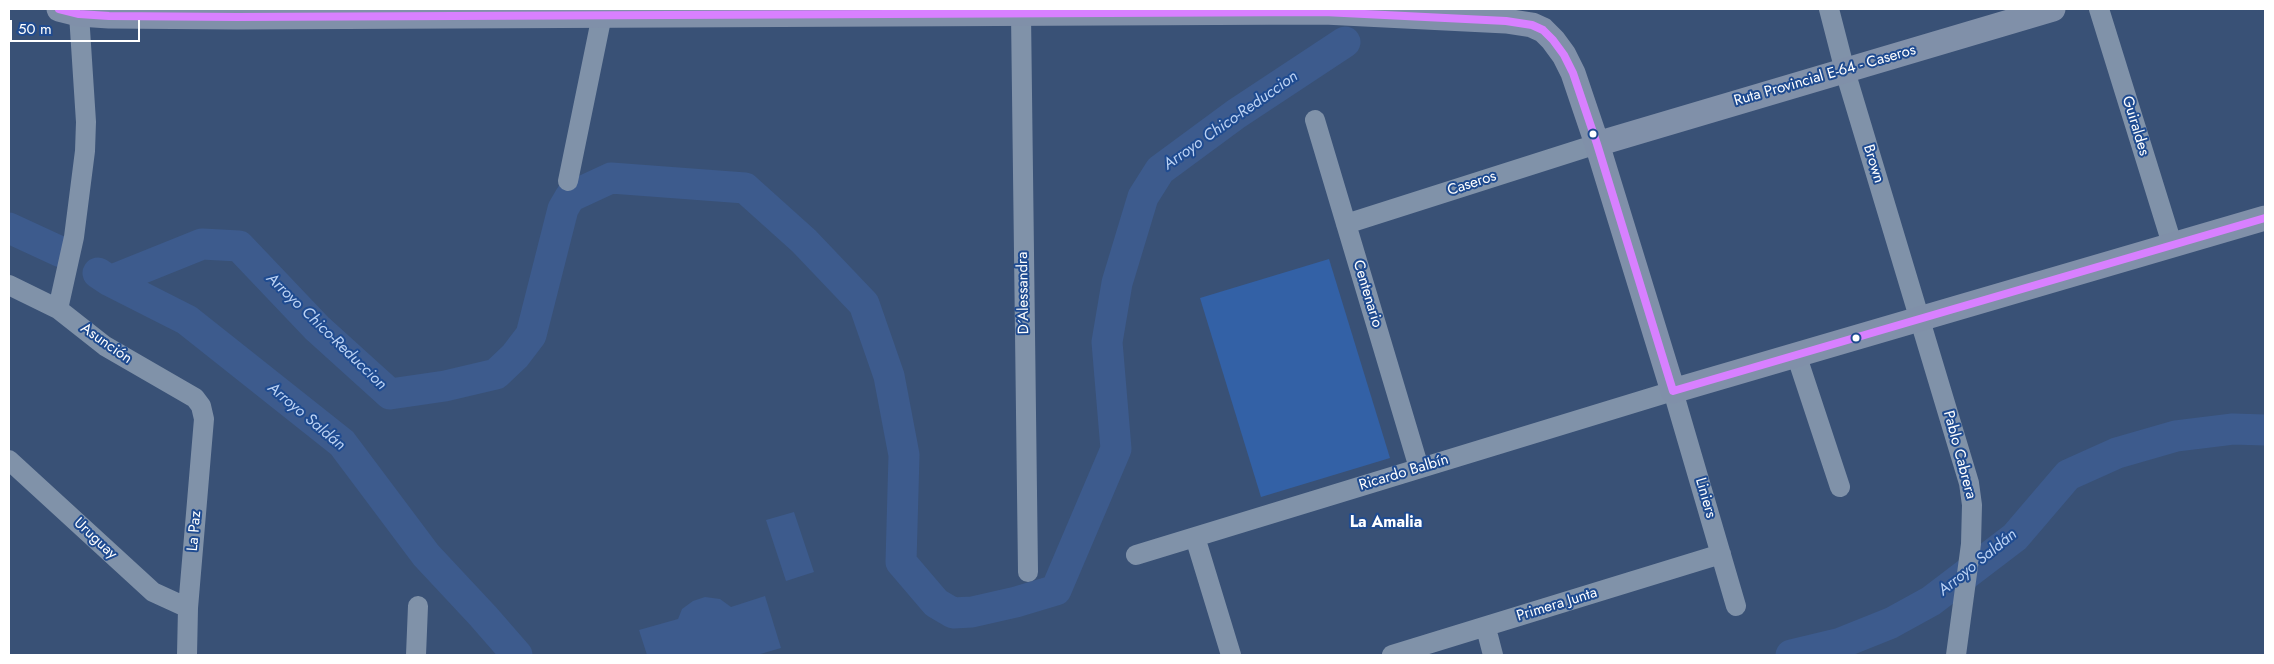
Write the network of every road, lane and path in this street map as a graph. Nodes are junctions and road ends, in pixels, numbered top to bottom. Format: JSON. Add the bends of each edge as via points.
{"nodes":[{"id":1,"x":1829,"y":9,"type":"edge"},
{"id":2,"x":2053,"y":9,"type":"edge"},
{"id":3,"x":2098,"y":9,"type":"edge"},
{"id":4,"x":1324,"y":10,"type":"edge"},
{"id":5,"x":69,"y":11,"type":"edge"},
{"id":6,"x":710,"y":11,"type":"edge"},
{"id":7,"x":237,"y":13,"type":"edge"},
{"id":8,"x":328,"y":13,"type":"edge"},
{"id":9,"x":602,"y":14,"type":"junction"},
{"id":10,"x":1021,"y":14,"type":"junction"},
{"id":11,"x":1845,"y":71,"type":"junction"},
{"id":12,"x":1315,"y":120,"type":"dead end"},
{"id":13,"x":1598,"y":144,"type":"junction"},
{"id":14,"x":568,"y":181,"type":"dead end"},
{"id":15,"x":2265,"y":218,"type":"edge"},
{"id":16,"x":1346,"y":224,"type":"junction"},
{"id":17,"x":2172,"y":244,"type":"junction"},
{"id":18,"x":9,"y":285,"type":"edge"},
{"id":19,"x":58,"y":309,"type":"junction"},
{"id":20,"x":1919,"y":318,"type":"junction"},
{"id":21,"x":1796,"y":354,"type":"junction"},
{"id":22,"x":1673,"y":390,"type":"junction"},
{"id":23,"x":201,"y":406,"type":"joint"},
{"id":24,"x":9,"y":460,"type":"edge"},
{"id":25,"x":1419,"y":468,"type":"junction"},
{"id":26,"x":1840,"y":487,"type":"dead end"},
{"id":27,"x":1195,"y":537,"type":"junction"},
{"id":28,"x":1721,"y":554,"type":"junction"},
{"id":29,"x":1136,"y":555,"type":"dead end"},
{"id":30,"x":1028,"y":572,"type":"dead end"},
{"id":31,"x":418,"y":606,"type":"dead end"},
{"id":32,"x":1736,"y":606,"type":"dead end"},
{"id":33,"x":188,"y":608,"type":"junction"},
{"id":34,"x":1486,"y":628,"type":"junction"},
{"id":35,"x":187,"y":655,"type":"edge"},
{"id":36,"x":416,"y":655,"type":"edge"},
{"id":37,"x":1231,"y":655,"type":"edge"},
{"id":38,"x":1392,"y":655,"type":"edge"},
{"id":39,"x":1493,"y":655,"type":"edge"},
{"id":40,"x":1956,"y":655,"type":"edge"}],
"edges":[{"from":1,"to":11,"type":"street","name":"Brown"},
{"from":2,"to":11,"type":"main road","name":"Ruta Provincial E-64 - Caseros"},
{"from":3,"to":17,"type":"street","name":"Guiraldes"},
{"from":4,"to":10,"type":"main road"},
{"from":4,"to":13,"type":"main road","via":[[1506,21],[1543,30],[1564,55],[1573,73]]},
{"from":5,"to":7,"type":"main road"},
{"from":5,"to":19,"type":"street","via":[[86,122],[81,198]]},
{"from":6,"to":9,"type":"main road"},
{"from":6,"to":10,"type":"main road"},
{"from":7,"to":8,"type":"main road"},
{"from":8,"to":9,"type":"main road"},
{"from":9,"to":14,"type":"street"},
{"from":10,"to":30,"type":"street","name":"D´Alessandra"},
{"from":11,"to":13,"type":"main road","name":"Ruta Provincial E-64 - Caseros"},
{"from":11,"to":20,"type":"street","name":"Brown"},
{"from":12,"to":16,"type":"street","name":"Centenario"},
{"from":13,"to":16,"type":"street","name":"Caseros"},
{"from":13,"to":22,"type":"main road"},
{"from":15,"to":17,"type":"main road"},
{"from":16,"to":25,"type":"street","name":"Centenario"},
{"from":17,"to":20,"type":"main road"},
{"from":18,"to":19,"type":"street","name":"Asunción"},
{"from":19,"to":23,"type":"street","name":"Asunción","via":[[104,346],[195,398]]},
{"from":20,"to":21,"type":"main road"},
{"from":20,"to":40,"type":"street","name":"Pablo Cabrera","via":[[1969,483],[1972,505],[1971,544]]},
{"from":21,"to":22,"type":"main road"},
{"from":21,"to":26,"type":"street"},
{"from":22,"to":25,"type":"street","name":"Ricardo Balbín"},
{"from":22,"to":28,"type":"street","name":"Liniers"},
{"from":23,"to":33,"type":"street","name":"La Paz","via":[[204,420]]},
{"from":24,"to":33,"type":"street","name":"Uruguay","via":[[153,592]]},
{"from":25,"to":27,"type":"street","name":"Ricardo Balbín"},
{"from":27,"to":29,"type":"street","name":"Ricardo Balbín"},
{"from":27,"to":37,"type":"street"},
{"from":28,"to":32,"type":"street","name":"Liniers"},
{"from":28,"to":34,"type":"street","name":"Primera Junta"},
{"from":31,"to":36,"type":"street"},
{"from":33,"to":35,"type":"street","name":"La Paz"},
{"from":34,"to":38,"type":"street","name":"Primera Junta"},
{"from":34,"to":39,"type":"street"}]}
